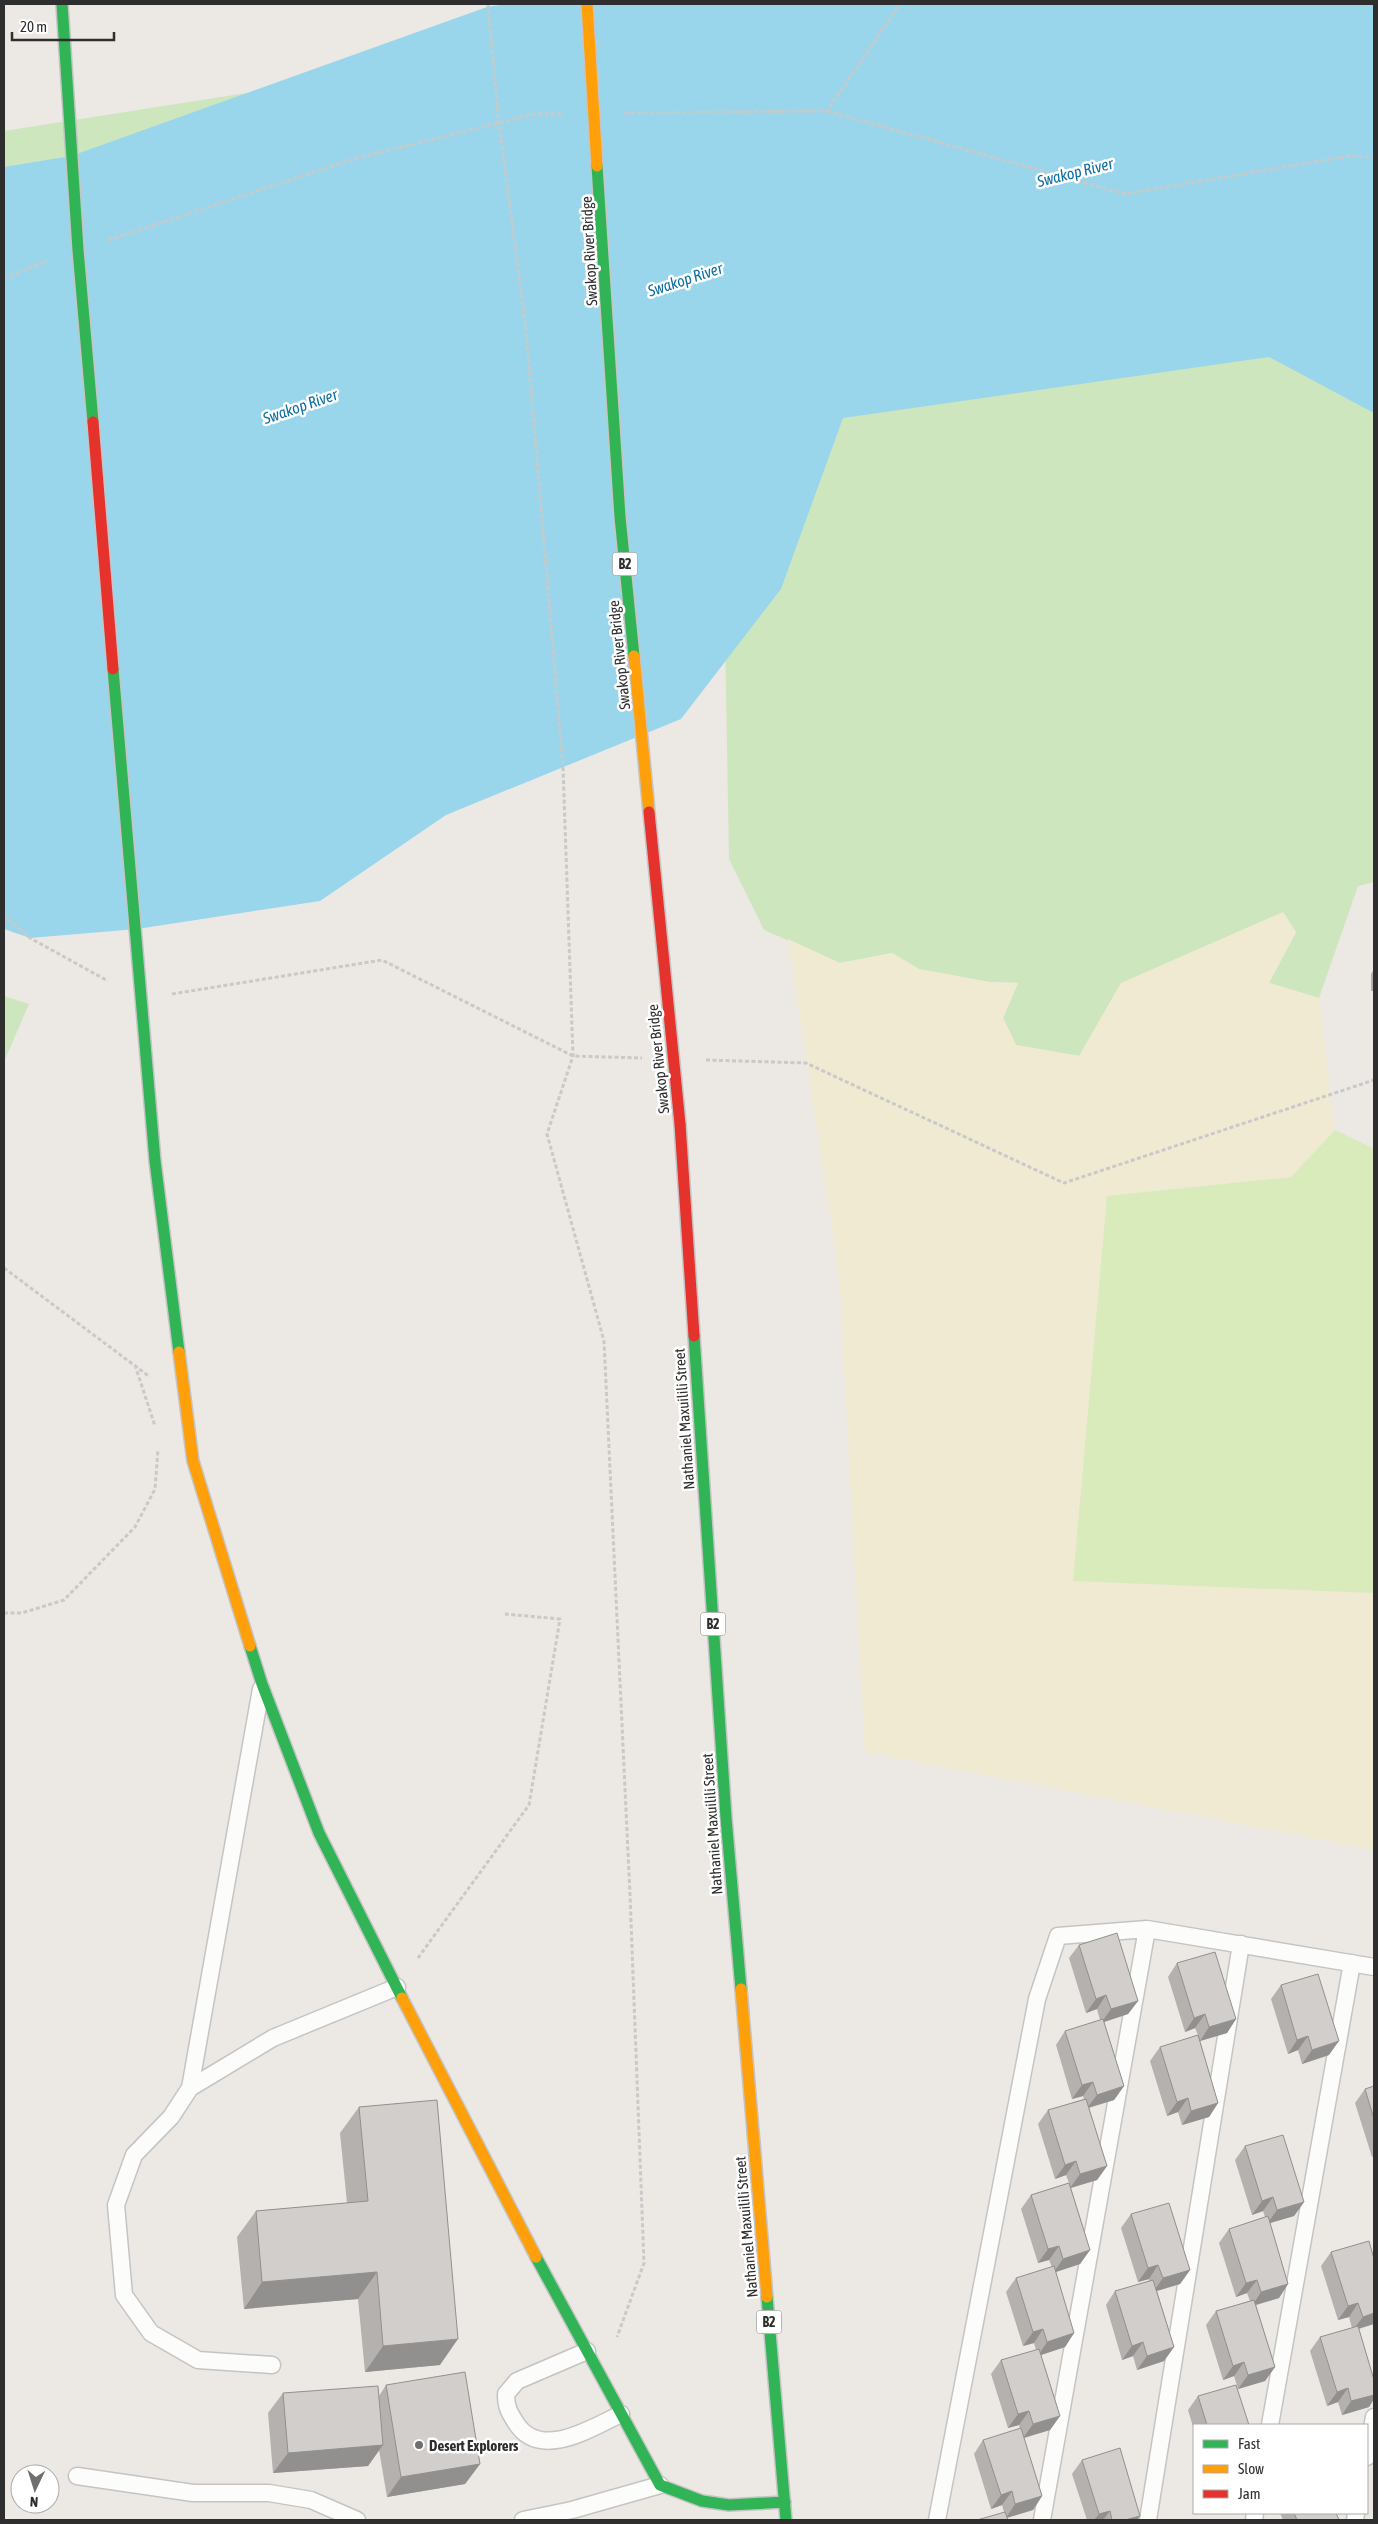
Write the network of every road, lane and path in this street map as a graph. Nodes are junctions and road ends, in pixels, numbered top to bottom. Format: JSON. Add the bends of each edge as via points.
{"nodes":[{"id":1,"x":62,"y":4,"type":"edge"},
{"id":2,"x":488,"y":4,"type":"edge"},
{"id":3,"x":587,"y":4,"type":"edge"},
{"id":4,"x":900,"y":4,"type":"edge"},
{"id":5,"x":827,"y":110,"type":"junction"},
{"id":6,"x":623,"y":113,"type":"dead end"},
{"id":7,"x":564,"y":114,"type":"dead end"},
{"id":8,"x":499,"y":122,"type":"junction"},
{"id":9,"x":1374,"y":157,"type":"edge"},
{"id":10,"x":78,"y":250,"type":"junction"},
{"id":11,"x":4,"y":278,"type":"edge"},
{"id":12,"x":4,"y":915,"type":"edge"},
{"id":13,"x":142,"y":1000,"type":"junction"},
{"id":14,"x":573,"y":1056,"type":"junction"},
{"id":15,"x":650,"y":1059,"type":"dead end"},
{"id":16,"x":699,"y":1060,"type":"dead end"},
{"id":17,"x":1374,"y":1080,"type":"edge"},
{"id":18,"x":680,"y":1124,"type":"joint"},
{"id":19,"x":4,"y":1268,"type":"edge"},
{"id":20,"x":135,"y":1366,"type":"junction"},
{"id":21,"x":185,"y":1402,"type":"junction"},
{"id":22,"x":156,"y":1429,"type":"dead end"},
{"id":23,"x":158,"y":1447,"type":"dead end"},
{"id":24,"x":4,"y":1613,"type":"edge"},
{"id":25,"x":505,"y":1614,"type":"dead end"},
{"id":26,"x":262,"y":1684,"type":"junction"},
{"id":27,"x":1147,"y":1929,"type":"junction"},
{"id":28,"x":1241,"y":1944,"type":"junction"},
{"id":29,"x":1352,"y":1963,"type":"junction"},
{"id":30,"x":1374,"y":1966,"type":"edge"},
{"id":31,"x":397,"y":1987,"type":"junction"},
{"id":32,"x":190,"y":2088,"type":"junction"},
{"id":33,"x":587,"y":2351,"type":"junction"},
{"id":34,"x":272,"y":2365,"type":"dead end"},
{"id":35,"x":601,"y":2378,"type":"junction"},
{"id":36,"x":621,"y":2414,"type":"junction"},
{"id":37,"x":1374,"y":2417,"type":"edge"},
{"id":38,"x":1270,"y":2424,"type":"edge"},
{"id":39,"x":1368,"y":2451,"type":"edge"},
{"id":40,"x":77,"y":2476,"type":"dead end"},
{"id":41,"x":660,"y":2486,"type":"junction"},
{"id":42,"x":785,"y":2502,"type":"junction"},
{"id":43,"x":357,"y":2520,"type":"edge"},
{"id":44,"x":523,"y":2520,"type":"edge"},
{"id":45,"x":786,"y":2520,"type":"edge"},
{"id":46,"x":937,"y":2520,"type":"edge"},
{"id":47,"x":1042,"y":2520,"type":"edge"},
{"id":48,"x":1148,"y":2520,"type":"edge"}],
"edges":[{"from":1,"to":10,"type":"main road"},
{"from":2,"to":8,"type":"path"},
{"from":3,"to":18,"type":"main road","name":"Swakop River Bridge","number":"B2","bridge":true,"via":[[620,517]]},
{"from":4,"to":5,"type":"path"},
{"from":5,"to":6,"type":"path"},
{"from":5,"to":9,"type":"path","via":[[1125,194],[1349,156]]},
{"from":7,"to":8,"type":"path","via":[[535,114]]},
{"from":8,"to":10,"type":"path","via":[[350,160]]},
{"from":8,"to":14,"type":"path","via":[[526,330],[563,767]]},
{"from":10,"to":11,"type":"path"},
{"from":10,"to":13,"type":"main road"},
{"from":12,"to":13,"type":"path","via":[[30,938]]},
{"from":13,"to":14,"type":"path","via":[[382,960]]},
{"from":13,"to":21,"type":"main road","via":[[155,1160]]},
{"from":14,"to":15,"type":"path"},
{"from":14,"to":35,"type":"path","via":[[547,1134],[604,1341],[644,2263]]},
{"from":16,"to":17,"type":"path","via":[[806,1063],[1064,1182]]},
{"from":18,"to":42,"type":"main road","name":"Nathaniel Maxuilili Street","number":"B2","via":[[726,1818]]},
{"from":19,"to":20,"type":"path"},
{"from":20,"to":21,"type":"path"},
{"from":20,"to":22,"type":"path"},
{"from":21,"to":26,"type":"main road","via":[[193,1461]]},
{"from":23,"to":24,"type":"path","via":[[155,1489],[135,1527],[64,1600],[22,1614]]},
{"from":25,"to":31,"type":"path","via":[[560,1619],[529,1805]]},
{"from":26,"to":31,"type":"main road","via":[[319,1832]]},
{"from":26,"to":32,"type":"lane"},
{"from":27,"to":28,"type":"lane"},
{"from":27,"to":46,"type":"lane","via":[[1058,1936],[1037,1999]]},
{"from":27,"to":47,"type":"lane"},
{"from":28,"to":29,"type":"lane"},
{"from":28,"to":48,"type":"lane"},
{"from":29,"to":30,"type":"lane"},
{"from":29,"to":38,"type":"lane"},
{"from":31,"to":32,"type":"lane","via":[[273,2038]]},
{"from":31,"to":33,"type":"main road"},
{"from":32,"to":34,"type":"lane","via":[[171,2117],[134,2155],[116,2205],[124,2295],[151,2332],[198,2360]]},
{"from":33,"to":35,"type":"main road"},
{"from":33,"to":36,"type":"lane","via":[[516,2381],[506,2394],[506,2408],[522,2432],[539,2440],[572,2437]]},
{"from":35,"to":36,"type":"main road"},
{"from":36,"to":41,"type":"main road"},
{"from":37,"to":39,"type":"lane"},
{"from":40,"to":43,"type":"lane","via":[[193,2493],[269,2493],[312,2500]]},
{"from":41,"to":42,"type":"main road","via":[[702,2501]]},
{"from":41,"to":44,"type":"lane"},
{"from":42,"to":45,"type":"main road","name":"Nathaniel Maxuilili Street","number":"B2"}]}
